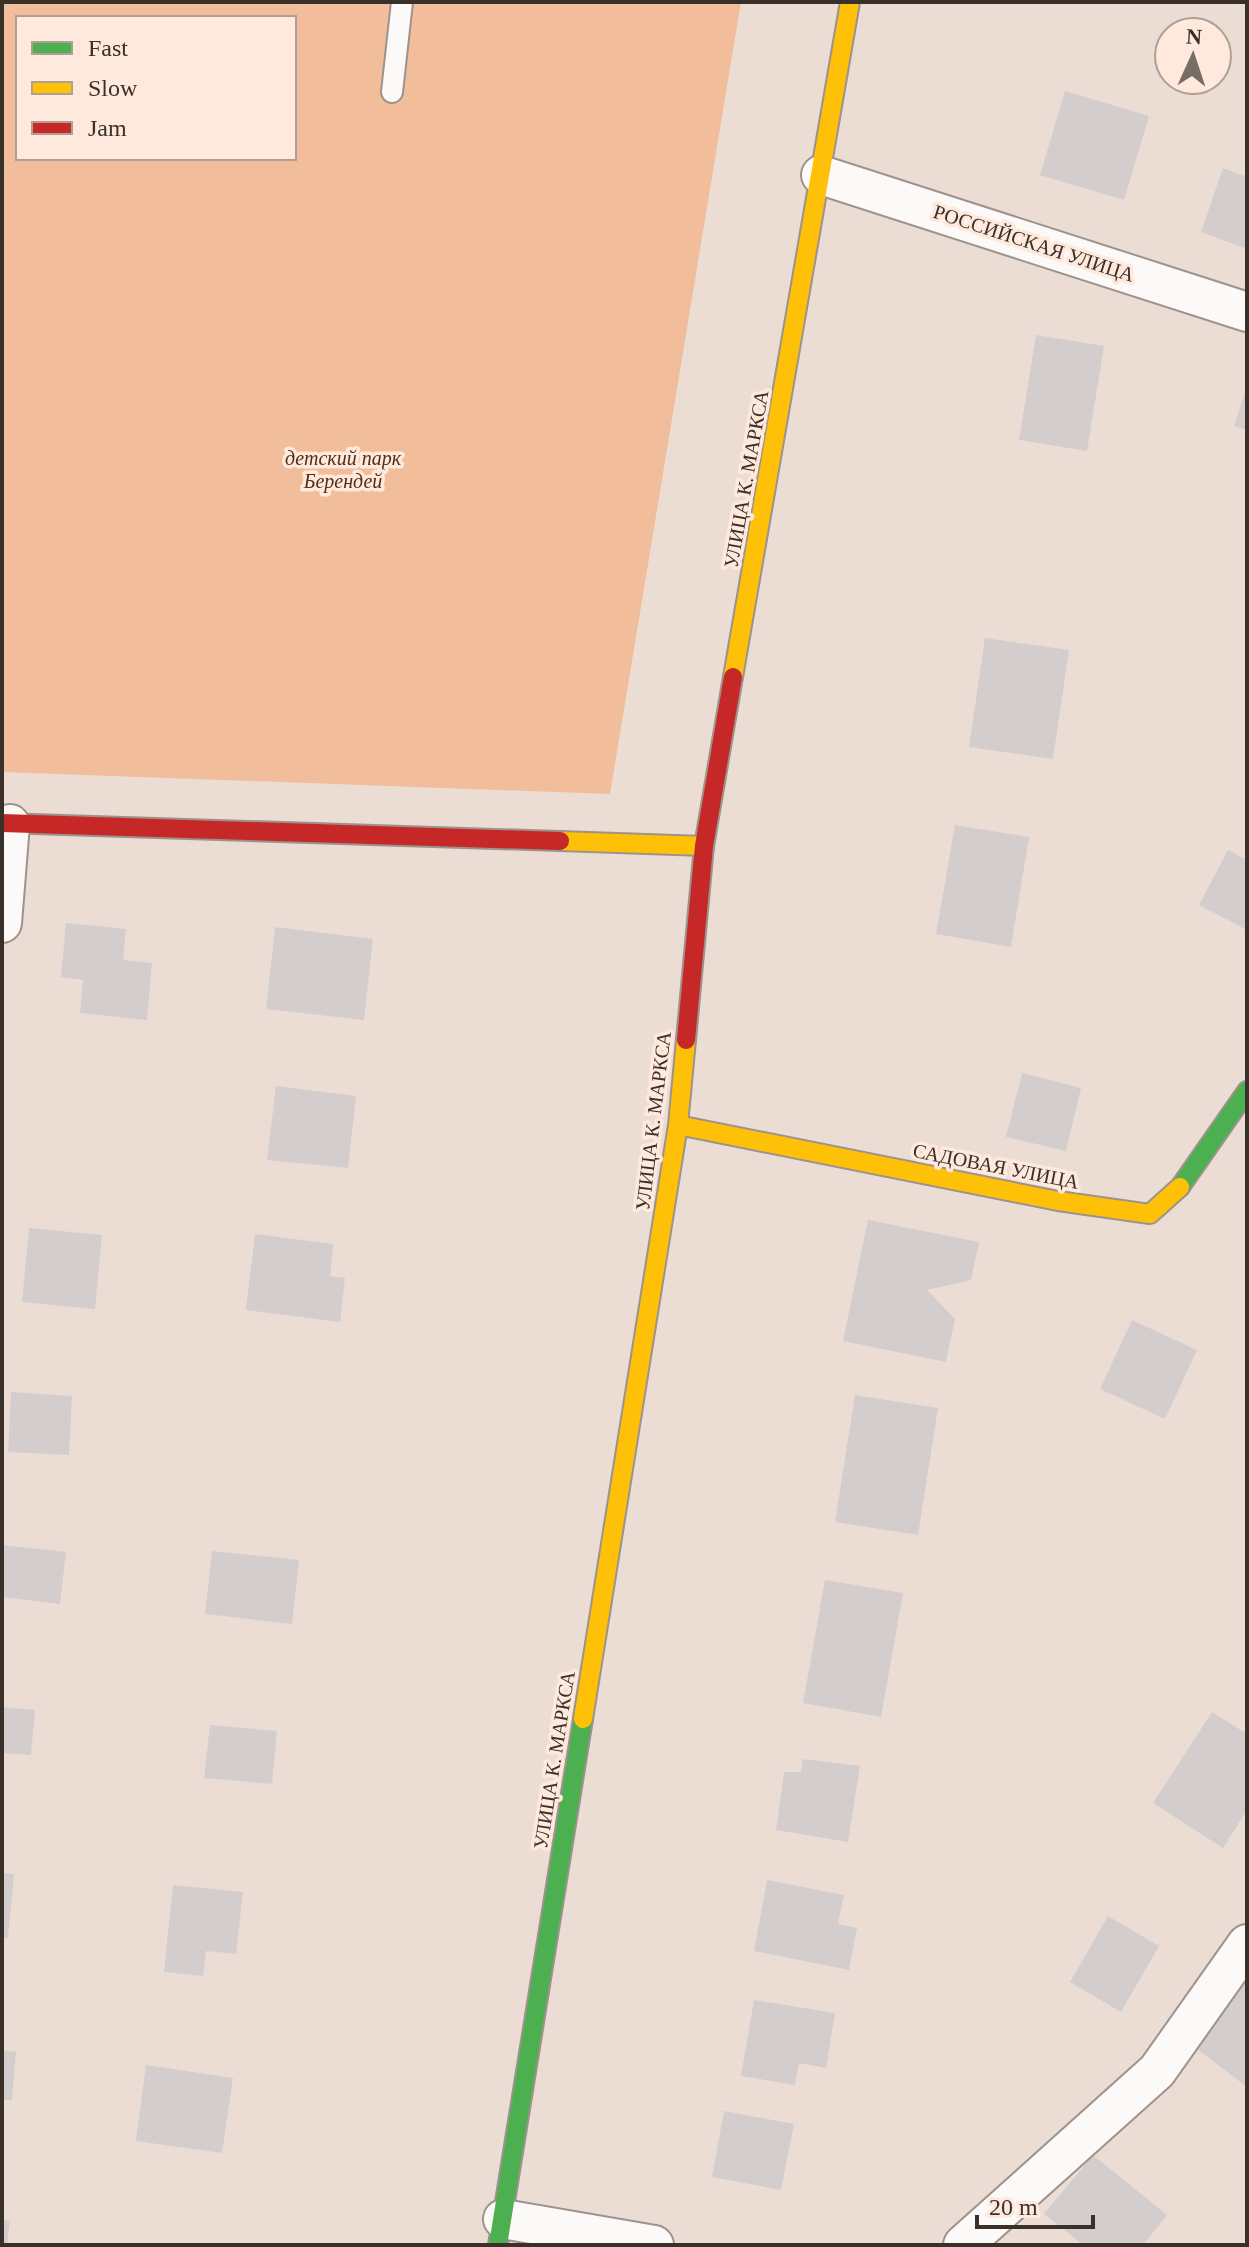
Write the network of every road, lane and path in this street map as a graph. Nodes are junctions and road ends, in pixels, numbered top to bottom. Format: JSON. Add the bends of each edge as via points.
{"nodes":[{"id":1,"x":402,"y":2,"type":"edge"},
{"id":2,"x":850,"y":2,"type":"edge"},
{"id":3,"x":392,"y":92,"type":"dead end"},
{"id":4,"x":821,"y":175,"type":"junction"},
{"id":5,"x":1247,"y":312,"type":"edge"},
{"id":6,"x":6,"y":824,"type":"edge"},
{"id":7,"x":704,"y":846,"type":"junction"},
{"id":8,"x":2,"y":923,"type":"edge"},
{"id":9,"x":1247,"y":1091,"type":"edge"},
{"id":10,"x":678,"y":1125,"type":"junction"},
{"id":11,"x":1247,"y":1944,"type":"edge"},
{"id":12,"x":501,"y":2232,"type":"edge"},
{"id":13,"x":654,"y":2245,"type":"edge"},
{"id":14,"x":963,"y":2245,"type":"edge"}],
"edges":[{"from":1,"to":3,"type":"lane"},
{"from":2,"to":4,"type":"main road","name":"УЛИЦА К. МАРКСА"},
{"from":4,"to":5,"type":"street","name":"РОССИЙСКАЯ УЛИЦА"},
{"from":4,"to":7,"type":"main road","name":"УЛИЦА К. МАРКСА"},
{"from":6,"to":7,"type":"main road"},
{"from":6,"to":8,"type":"street"},
{"from":7,"to":10,"type":"main road","name":"УЛИЦА К. МАРКСА"},
{"from":9,"to":10,"type":"main road","name":"САДОВАЯ УЛИЦА","via":[[1185,1181],[1150,1214],[1058,1201]]},
{"from":10,"to":12,"type":"main road","name":"УЛИЦА К. МАРКСА"},
{"from":11,"to":14,"type":"street","via":[[1157,2071]]},
{"from":12,"to":13,"type":"street"}]}
